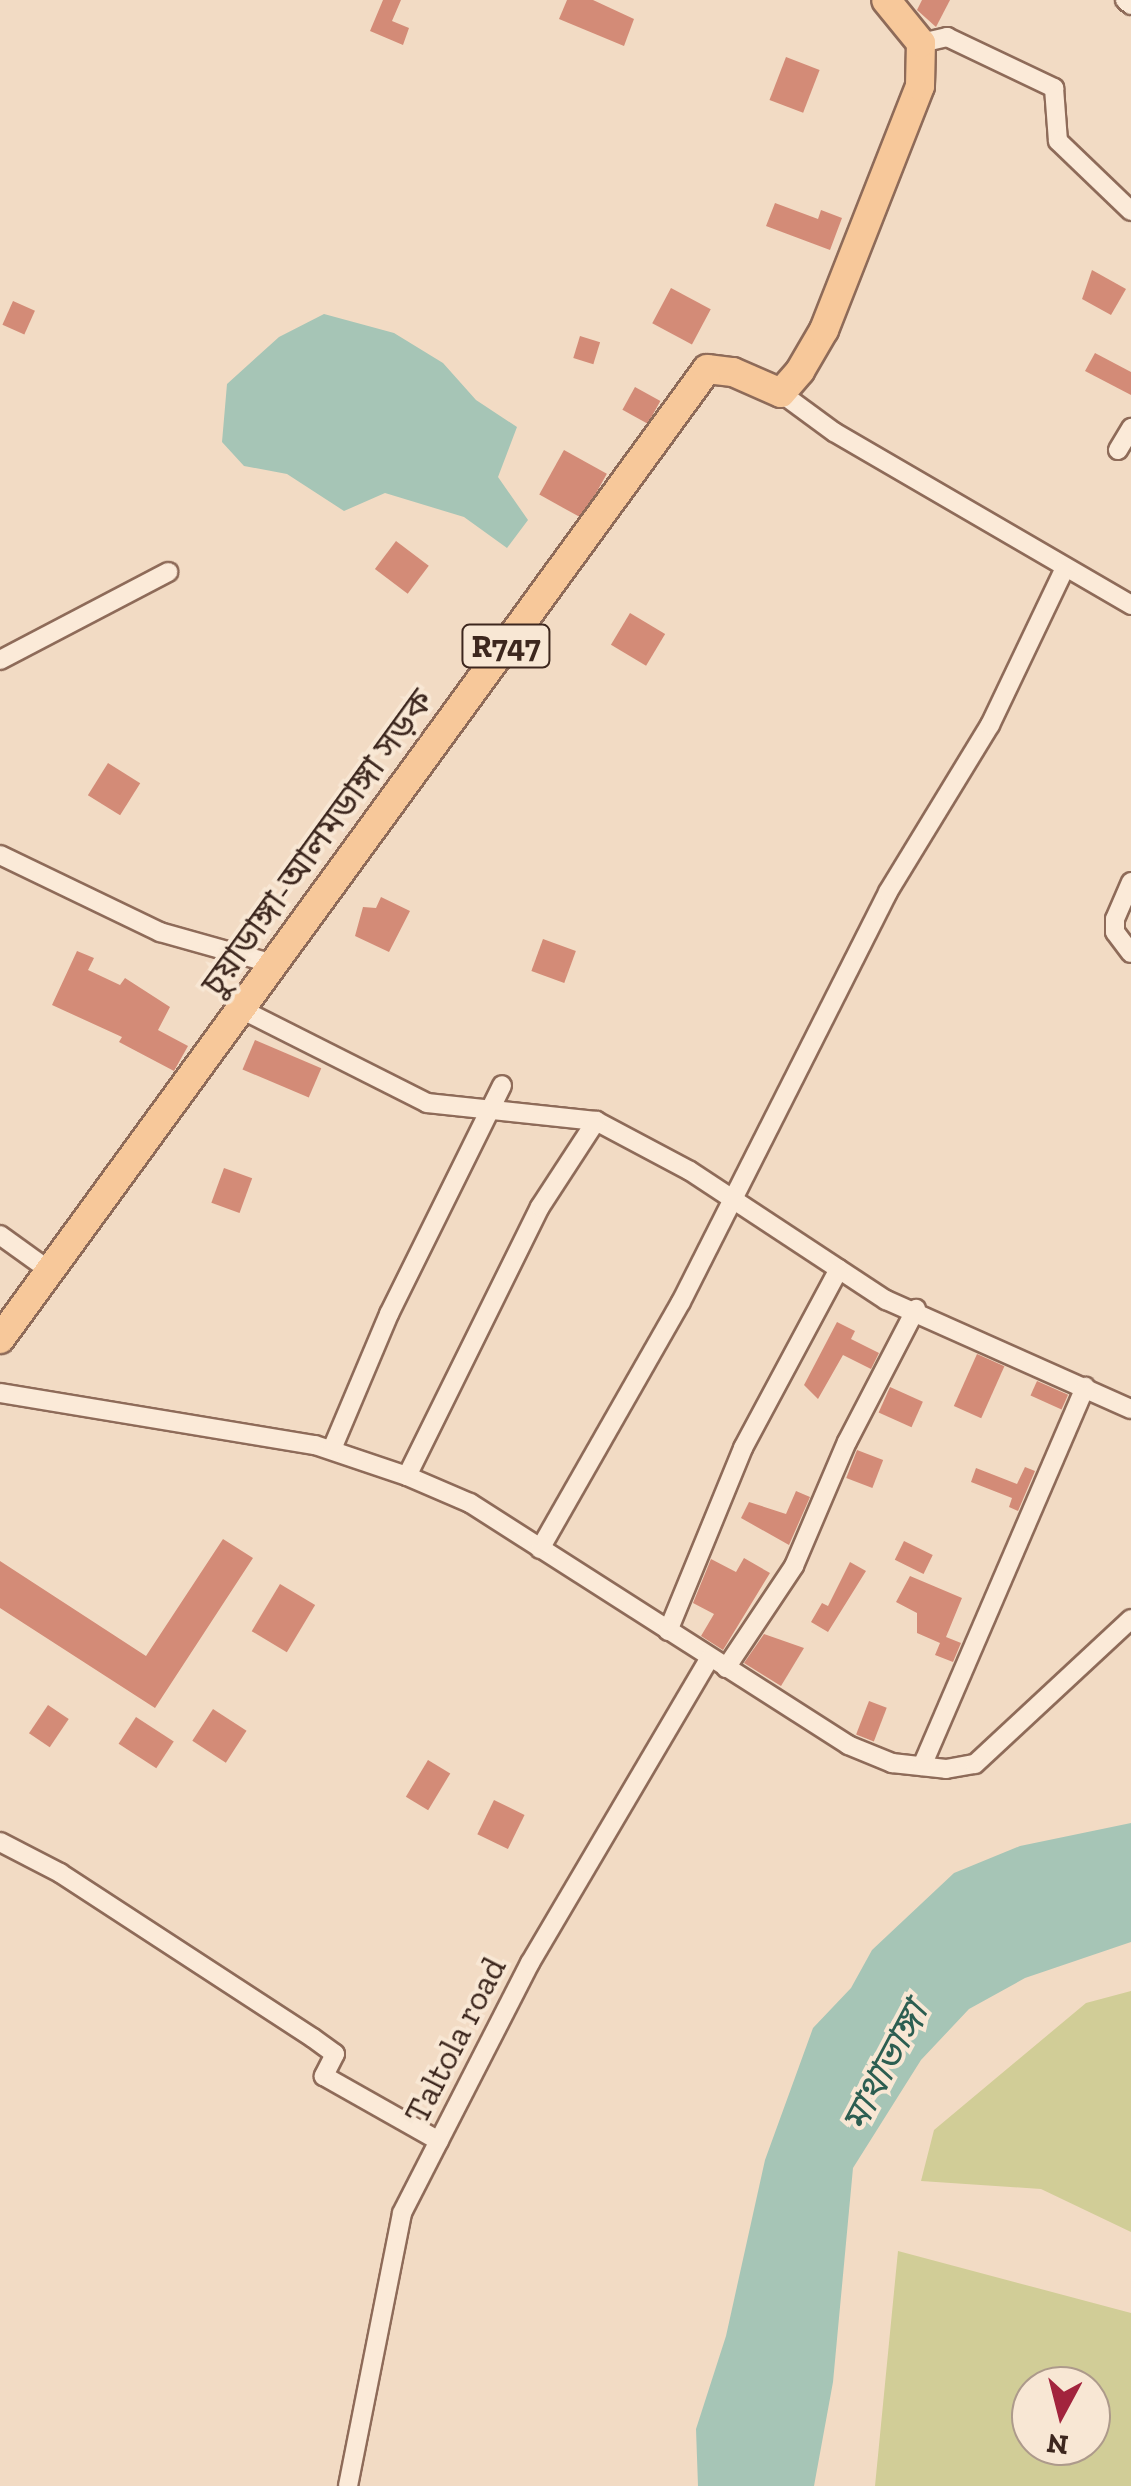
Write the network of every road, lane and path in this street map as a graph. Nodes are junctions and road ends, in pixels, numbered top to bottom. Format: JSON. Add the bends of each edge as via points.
{"nodes":[{"id":1,"x":886,"y":0,"type":"edge"},
{"id":2,"x":921,"y":43,"type":"junction"},
{"id":3,"x":1131,"y":211,"type":"edge"},
{"id":4,"x":780,"y":393,"type":"junction"},
{"id":5,"x":1131,"y":428,"type":"edge"},
{"id":6,"x":1118,"y":450,"type":"dead end"},
{"id":7,"x":1065,"y":568,"type":"junction"},
{"id":8,"x":168,"y":572,"type":"dead end"},
{"id":9,"x":1131,"y":605,"type":"edge"},
{"id":10,"x":0,"y":660,"type":"edge"},
{"id":11,"x":0,"y":856,"type":"edge"},
{"id":12,"x":1131,"y":882,"type":"edge"},
{"id":13,"x":1131,"y":953,"type":"edge"},
{"id":14,"x":274,"y":964,"type":"junction"},
{"id":15,"x":241,"y":1009,"type":"junction"},
{"id":16,"x":502,"y":1086,"type":"dead end"},
{"id":17,"x":489,"y":1114,"type":"junction"},
{"id":18,"x":596,"y":1121,"type":"junction"},
{"id":19,"x":730,"y":1202,"type":"junction"},
{"id":20,"x":0,"y":1235,"type":"edge"},
{"id":21,"x":840,"y":1269,"type":"junction"},
{"id":22,"x":50,"y":1271,"type":"junction"},
{"id":23,"x":916,"y":1309,"type":"junction"},
{"id":24,"x":0,"y":1340,"type":"edge"},
{"id":25,"x":1085,"y":1386,"type":"junction"},
{"id":26,"x":0,"y":1393,"type":"edge"},
{"id":27,"x":1131,"y":1410,"type":"edge"},
{"id":28,"x":332,"y":1450,"type":"junction"},
{"id":29,"x":407,"y":1476,"type":"junction"},
{"id":30,"x":540,"y":1548,"type":"junction"},
{"id":31,"x":1131,"y":1619,"type":"edge"},
{"id":32,"x":668,"y":1631,"type":"junction"},
{"id":33,"x":718,"y":1663,"type":"junction"},
{"id":34,"x":922,"y":1766,"type":"junction"},
{"id":35,"x":0,"y":1842,"type":"edge"},
{"id":36,"x":439,"y":2142,"type":"junction"},
{"id":37,"x":348,"y":2486,"type":"edge"}],
"edges":[{"from":1,"to":2,"type":"main road"},
{"from":2,"to":3,"type":"street","via":[[946,37],[1054,88],[1058,140]]},
{"from":2,"to":4,"type":"main road","via":[[920,86],[824,330]]},
{"from":4,"to":7,"type":"street"},
{"from":4,"to":14,"type":"main road","name":"চুয়াডাঙ্গা-আলমডাঙ্গা সড়ক","number":"R747","via":[[733,372],[707,369]]},
{"from":5,"to":6,"type":"street"},
{"from":7,"to":9,"type":"street"},
{"from":7,"to":19,"type":"street","via":[[990,725],[888,892]]},
{"from":8,"to":10,"type":"street"},
{"from":11,"to":14,"type":"street","via":[[160,932]]},
{"from":12,"to":13,"type":"street","via":[[1115,920]]},
{"from":14,"to":15,"type":"main road","name":"চুয়াডাঙ্গা-আলমডাঙ্গা সড়ক","number":"R747"},
{"from":15,"to":17,"type":"street","via":[[427,1104]]},
{"from":15,"to":22,"type":"main road","name":"চুয়াডাঙ্গা-আলমডাঙ্গা সড়ক","number":"R747"},
{"from":16,"to":17,"type":"street"},
{"from":17,"to":18,"type":"street"},
{"from":17,"to":28,"type":"street","via":[[389,1314]]},
{"from":18,"to":19,"type":"street","via":[[690,1171]]},
{"from":18,"to":29,"type":"street","via":[[540,1207]]},
{"from":19,"to":21,"type":"street"},
{"from":19,"to":30,"type":"street","via":[[654,1351]]},
{"from":20,"to":22,"type":"street"},
{"from":21,"to":23,"type":"street","via":[[886,1300]]},
{"from":21,"to":32,"type":"street","via":[[743,1448]]},
{"from":22,"to":24,"type":"main road","name":"চুয়াডাঙ্গা-আলমডাঙ্গা সড়ক","number":"R747"},
{"from":23,"to":25,"type":"street"},
{"from":23,"to":33,"type":"street","name":"Taltola road","via":[[847,1442],[794,1566]]},
{"from":25,"to":27,"type":"street"},
{"from":25,"to":34,"type":"street"},
{"from":26,"to":28,"type":"street"},
{"from":28,"to":29,"type":"street"},
{"from":29,"to":30,"type":"street","via":[[470,1503]]},
{"from":30,"to":32,"type":"street"},
{"from":31,"to":34,"type":"street","via":[[998,1749],[974,1764]]},
{"from":32,"to":33,"type":"street"},
{"from":33,"to":34,"type":"street","via":[[848,1745],[892,1763]]},
{"from":33,"to":36,"type":"street","name":"Taltola road","via":[[530,1963]]},
{"from":35,"to":36,"type":"street","via":[[313,2038],[334,2054],[324,2076]]},
{"from":36,"to":37,"type":"street","name":"Taltola road","via":[[402,2213]]}]}
